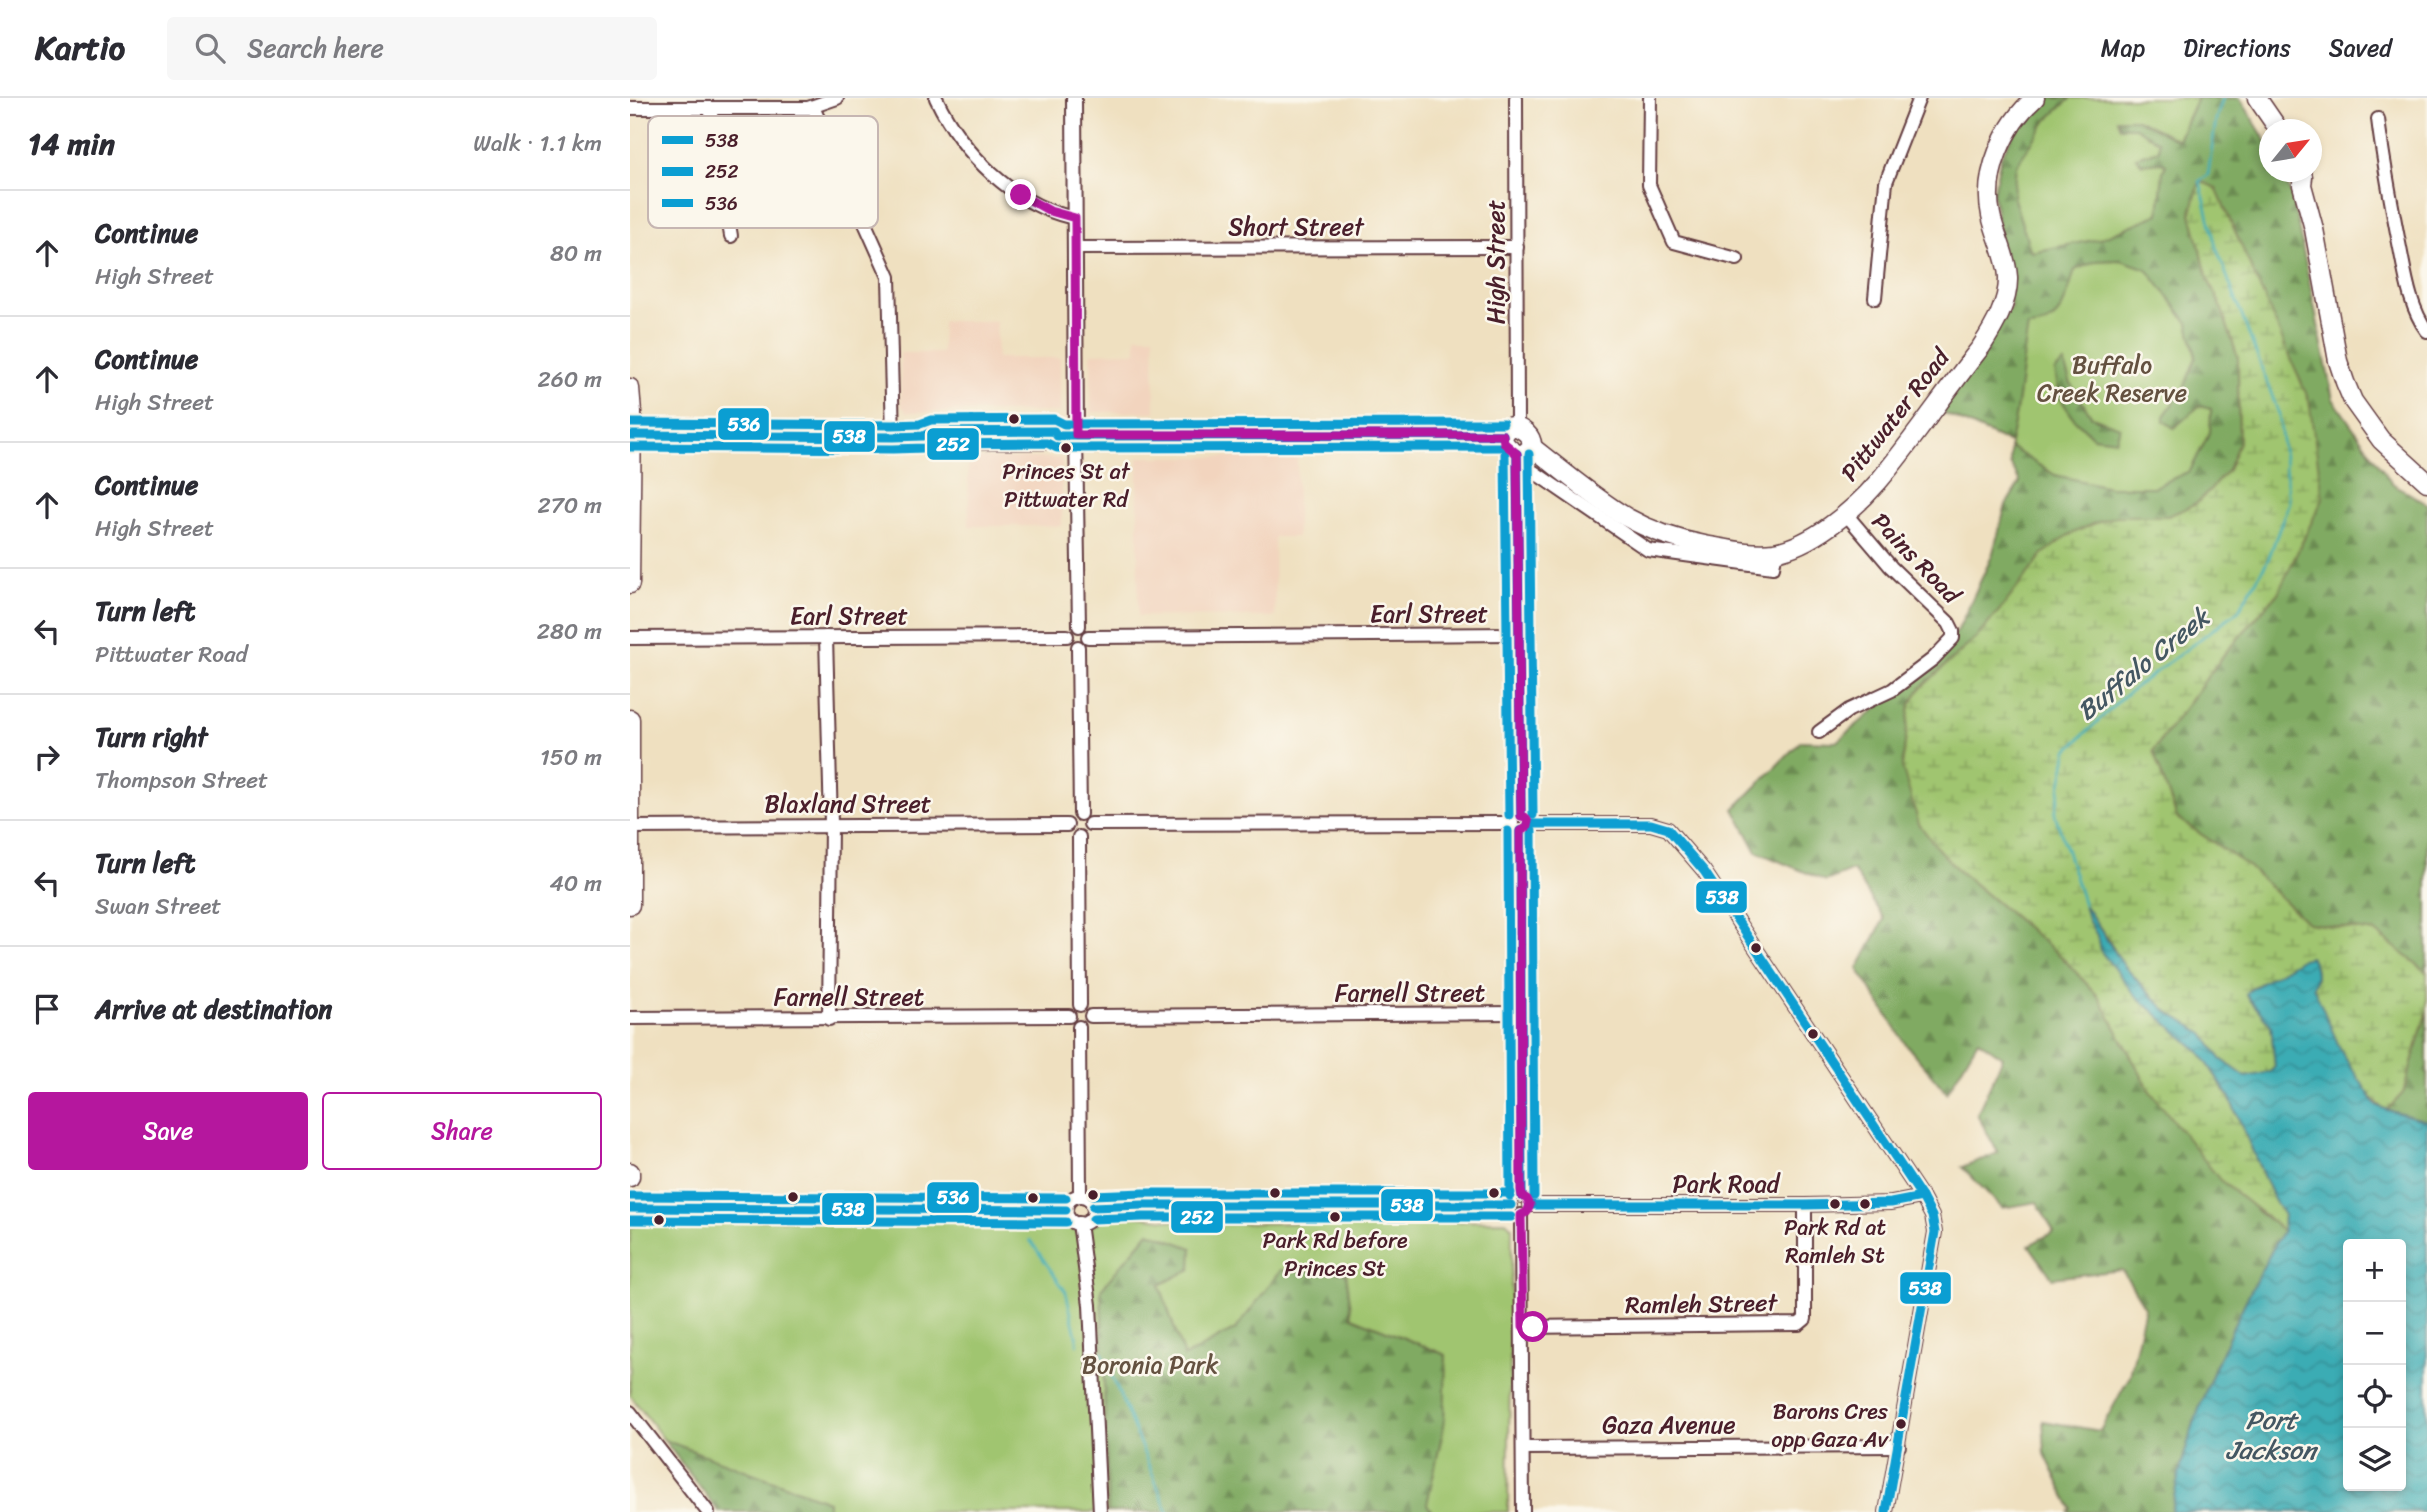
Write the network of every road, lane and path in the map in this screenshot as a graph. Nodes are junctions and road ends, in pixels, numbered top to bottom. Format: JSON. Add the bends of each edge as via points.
{"nodes":[{"id":1,"x":837,"y":98,"type":"edge"},
{"id":2,"x":936,"y":98,"type":"edge"},
{"id":3,"x":1074,"y":98,"type":"edge"},
{"id":4,"x":1516,"y":98,"type":"edge"},
{"id":5,"x":1650,"y":98,"type":"edge"},
{"id":6,"x":1919,"y":98,"type":"edge"},
{"id":7,"x":2035,"y":98,"type":"edge"},
{"id":8,"x":2257,"y":98,"type":"edge"},
{"id":9,"x":2265,"y":98,"type":"edge"},
{"id":10,"x":813,"y":107,"type":"junction"},
{"id":11,"x":630,"y":108,"type":"edge"},
{"id":12,"x":710,"y":108,"type":"junction"},
{"id":13,"x":711,"y":116,"type":"edge"},
{"id":14,"x":817,"y":116,"type":"edge"},
{"id":15,"x":2271,"y":119,"type":"edge"},
{"id":16,"x":2280,"y":119,"type":"edge"},
{"id":17,"x":2378,"y":119,"type":"dead end"},
{"id":18,"x":2301,"y":182,"type":"edge"},
{"id":19,"x":1075,"y":218,"type":"junction"},
{"id":20,"x":730,"y":228,"type":"edge"},
{"id":21,"x":867,"y":228,"type":"edge"},
{"id":22,"x":731,"y":236,"type":"dead end"},
{"id":23,"x":1517,"y":247,"type":"junction"},
{"id":24,"x":1075,"y":248,"type":"junction"},
{"id":25,"x":1737,"y":258,"type":"dead end"},
{"id":26,"x":2325,"y":292,"type":"junction"},
{"id":27,"x":1875,"y":298,"type":"dead end"},
{"id":28,"x":2427,"y":331,"type":"edge"},
{"id":29,"x":630,"y":388,"type":"edge"},
{"id":30,"x":1510,"y":430,"type":"junction"},
{"id":31,"x":631,"y":435,"type":"edge"},
{"id":32,"x":1076,"y":435,"type":"junction"},
{"id":33,"x":893,"y":437,"type":"junction"},
{"id":34,"x":1525,"y":450,"type":"junction"},
{"id":35,"x":1517,"y":473,"type":"junction"},
{"id":36,"x":2427,"y":482,"type":"edge"},
{"id":37,"x":2427,"y":488,"type":"edge"},
{"id":38,"x":1845,"y":513,"type":"junction"},
{"id":39,"x":1776,"y":551,"type":"junction"},
{"id":40,"x":630,"y":584,"type":"edge"},
{"id":41,"x":1079,"y":626,"type":"junction"},
{"id":42,"x":1519,"y":634,"type":"junction"},
{"id":43,"x":1067,"y":636,"type":"junction"},
{"id":44,"x":826,"y":637,"type":"junction"},
{"id":45,"x":1088,"y":637,"type":"junction"},
{"id":46,"x":630,"y":638,"type":"edge"},
{"id":47,"x":1078,"y":647,"type":"junction"},
{"id":48,"x":630,"y":719,"type":"edge"},
{"id":49,"x":1819,"y":732,"type":"dead end"},
{"id":50,"x":1080,"y":814,"type":"junction"},
{"id":51,"x":1520,"y":823,"type":"junction"},
{"id":52,"x":831,"y":824,"type":"junction"},
{"id":53,"x":1090,"y":824,"type":"junction"},
{"id":54,"x":1067,"y":825,"type":"junction"},
{"id":55,"x":630,"y":827,"type":"edge"},
{"id":56,"x":1079,"y":837,"type":"junction"},
{"id":57,"x":630,"y":905,"type":"edge"},
{"id":58,"x":1080,"y":1005,"type":"junction"},
{"id":59,"x":1519,"y":1013,"type":"junction"},
{"id":60,"x":1069,"y":1016,"type":"junction"},
{"id":61,"x":1091,"y":1016,"type":"junction"},
{"id":62,"x":630,"y":1018,"type":"edge"},
{"id":63,"x":829,"y":1019,"type":"junction"},
{"id":64,"x":1079,"y":1027,"type":"junction"},
{"id":65,"x":1080,"y":1196,"type":"junction"},
{"id":66,"x":1922,"y":1197,"type":"junction"},
{"id":67,"x":1524,"y":1205,"type":"junction"},
{"id":68,"x":1805,"y":1205,"type":"junction"},
{"id":69,"x":1093,"y":1207,"type":"junction"},
{"id":70,"x":630,"y":1208,"type":"edge"},
{"id":71,"x":1066,"y":1210,"type":"junction"},
{"id":72,"x":1079,"y":1223,"type":"junction"},
{"id":73,"x":1523,"y":1326,"type":"junction"},
{"id":74,"x":630,"y":1412,"type":"edge"},
{"id":75,"x":1899,"y":1446,"type":"junction"},
{"id":76,"x":1523,"y":1448,"type":"junction"},
{"id":77,"x":708,"y":1512,"type":"edge"},
{"id":78,"x":1100,"y":1512,"type":"edge"},
{"id":79,"x":1523,"y":1512,"type":"edge"},
{"id":80,"x":1886,"y":1512,"type":"edge"}],
"edges":[{"from":1,"to":10,"type":"street"},
{"from":2,"to":19,"type":"street","via":[[961,140],[993,174],[1034,204]]},
{"from":3,"to":19,"type":"street"},
{"from":4,"to":23,"type":"street","name":"High Street"},
{"from":5,"to":25,"type":"street","via":[[1649,185],[1674,242]]},
{"from":6,"to":27,"type":"street","via":[[1886,182]]},
{"from":7,"to":38,"type":"main road","name":"Pittwater Road","via":[[2005,138],[1989,190],[1990,214],[2008,278],[1995,323],[1877,483]]},
{"from":8,"to":15,"type":"main road"},
{"from":9,"to":16,"type":"main road"},
{"from":10,"to":12,"type":"street"},
{"from":10,"to":14,"type":"street"},
{"from":11,"to":12,"type":"street"},
{"from":12,"to":13,"type":"street"},
{"from":17,"to":28,"type":"street","via":[[2403,265]]},
{"from":18,"to":26,"type":"main road"},
{"from":19,"to":24,"type":"street"},
{"from":20,"to":22,"type":"street"},
{"from":21,"to":33,"type":"street","via":[[889,277]]},
{"from":23,"to":24,"type":"street","name":"Short Street"},
{"from":23,"to":30,"type":"street","name":"High Street"},
{"from":24,"to":32,"type":"street"},
{"from":26,"to":36,"type":"main road","via":[[2338,361],[2353,401],[2381,440]]},
{"from":26,"to":37,"type":"main road","via":[[2326,332],[2348,403],[2387,456]]},
{"from":29,"to":31,"type":"main road"},
{"from":30,"to":32,"type":"main road"},
{"from":30,"to":34,"type":"main road","name":"Pittwater Road","via":[[1530,437]]},
{"from":31,"to":33,"type":"main road"},
{"from":31,"to":40,"type":"main road"},
{"from":32,"to":33,"type":"main road","via":[[1054,440],[931,442],[923,436]]},
{"from":32,"to":41,"type":"street"},
{"from":34,"to":35,"type":"street"},
{"from":34,"to":39,"type":"main road","name":"Pittwater Road","via":[[1643,526],[1692,543]]},
{"from":35,"to":39,"type":"street","via":[[1534,472],[1648,550],[1773,568]]},
{"from":35,"to":42,"type":"street"},
{"from":38,"to":39,"type":"main road","name":"Pittwater Road","via":[[1817,535]]},
{"from":38,"to":49,"type":"street","name":"Pains Road","via":[[1891,567],[1949,623],[1953,638],[1892,690],[1849,710]]},
{"from":41,"to":43,"type":"street"},
{"from":41,"to":45,"type":"street"},
{"from":42,"to":45,"type":"street","name":"Earl Street"},
{"from":42,"to":51,"type":"street"},
{"from":43,"to":44,"type":"street","name":"Earl Street"},
{"from":43,"to":47,"type":"street"},
{"from":44,"to":46,"type":"street","name":"Earl Street"},
{"from":44,"to":52,"type":"street"},
{"from":45,"to":47,"type":"street"},
{"from":47,"to":50,"type":"street"},
{"from":48,"to":55,"type":"main road"},
{"from":50,"to":53,"type":"street"},
{"from":50,"to":54,"type":"street","via":[[1071,817]]},
{"from":51,"to":53,"type":"street"},
{"from":51,"to":59,"type":"street"},
{"from":51,"to":66,"type":"street","via":[[1651,824],[1668,829],[1704,871]]},
{"from":52,"to":54,"type":"street","name":"Blaxland Street"},
{"from":52,"to":55,"type":"street","name":"Blaxland Street"},
{"from":52,"to":63,"type":"street"},
{"from":53,"to":56,"type":"street","via":[[1087,833]]},
{"from":54,"to":56,"type":"street","via":[[1070,834]]},
{"from":55,"to":57,"type":"main road"},
{"from":56,"to":58,"type":"street"},
{"from":58,"to":60,"type":"street","via":[[1072,1008]]},
{"from":58,"to":61,"type":"street","via":[[1088,1008]]},
{"from":59,"to":61,"type":"street","name":"Farnell Street"},
{"from":59,"to":67,"type":"street"},
{"from":60,"to":63,"type":"street","name":"Farnell Street"},
{"from":60,"to":64,"type":"street"},
{"from":61,"to":64,"type":"street","via":[[1089,1023]]},
{"from":62,"to":63,"type":"street","name":"Farnell Street"},
{"from":64,"to":65,"type":"street"},
{"from":65,"to":69,"type":"street"},
{"from":65,"to":71,"type":"street","via":[[1072,1198]]},
{"from":66,"to":68,"type":"street","name":"Park Road","via":[[1891,1203]]},
{"from":66,"to":75,"type":"street","via":[[1935,1232]]},
{"from":67,"to":68,"type":"street","name":"Park Road"},
{"from":67,"to":69,"type":"street","via":[[1513,1199],[1511,1205]]},
{"from":67,"to":73,"type":"street"},
{"from":68,"to":73,"type":"street","name":"Ramleh Street","via":[[1805,1319],[1799,1324]]},
{"from":69,"to":72,"type":"street","via":[[1091,1217]]},
{"from":70,"to":71,"type":"street"},
{"from":71,"to":72,"type":"street","via":[[1071,1220]]},
{"from":72,"to":78,"type":"street","via":[[1090,1305]]},
{"from":73,"to":76,"type":"street"},
{"from":74,"to":77,"type":"street"},
{"from":75,"to":76,"type":"street","name":"Gaza Avenue"},
{"from":75,"to":80,"type":"street"},
{"from":76,"to":79,"type":"street"}]}
